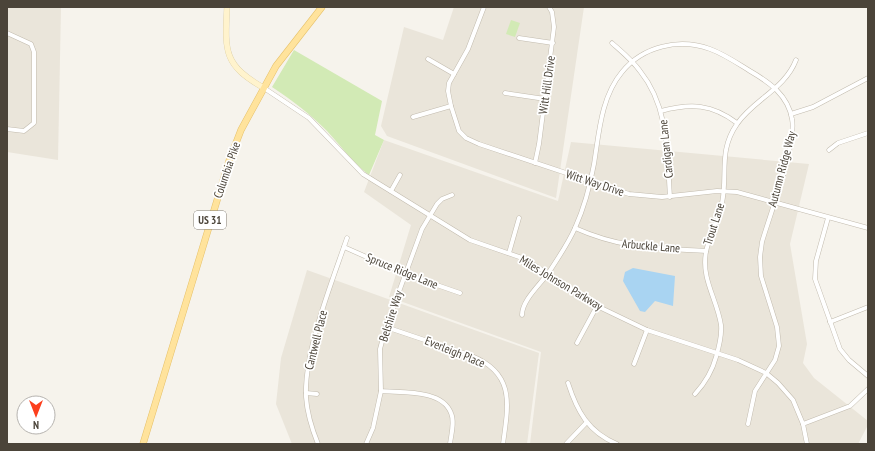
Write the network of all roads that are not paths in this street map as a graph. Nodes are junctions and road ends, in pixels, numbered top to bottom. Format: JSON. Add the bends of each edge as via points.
{"nodes":[{"id":1,"x":227,"y":7,"type":"edge"},
{"id":2,"x":322,"y":7,"type":"edge"},
{"id":3,"x":484,"y":7,"type":"edge"},
{"id":4,"x":549,"y":7,"type":"edge"},
{"id":5,"x":7,"y":33,"type":"edge"},
{"id":6,"x":518,"y":38,"type":"dead end"},
{"id":7,"x":612,"y":42,"type":"dead end"},
{"id":8,"x":552,"y":43,"type":"junction"},
{"id":9,"x":428,"y":59,"type":"dead end"},
{"id":10,"x":796,"y":60,"type":"dead end"},
{"id":11,"x":633,"y":62,"type":"junction"},
{"id":12,"x":454,"y":74,"type":"junction"},
{"id":13,"x":868,"y":78,"type":"edge"},
{"id":14,"x":264,"y":88,"type":"junction"},
{"id":15,"x":775,"y":88,"type":"junction"},
{"id":16,"x":505,"y":93,"type":"dead end"},
{"id":17,"x":545,"y":98,"type":"junction"},
{"id":18,"x":451,"y":106,"type":"junction"},
{"id":19,"x":661,"y":111,"type":"junction"},
{"id":20,"x":792,"y":114,"type":"junction"},
{"id":21,"x":413,"y":116,"type":"dead end"},
{"id":22,"x":737,"y":123,"type":"junction"},
{"id":23,"x":7,"y":129,"type":"edge"},
{"id":24,"x":868,"y":133,"type":"edge"},
{"id":25,"x":829,"y":150,"type":"dead end"},
{"id":26,"x":535,"y":163,"type":"junction"},
{"id":27,"x":400,"y":175,"type":"dead end"},
{"id":28,"x":590,"y":183,"type":"junction"},
{"id":29,"x":723,"y":190,"type":"junction"},
{"id":30,"x":391,"y":191,"type":"junction"},
{"id":31,"x":452,"y":195,"type":"dead end"},
{"id":32,"x":670,"y":197,"type":"junction"},
{"id":33,"x":774,"y":202,"type":"junction"},
{"id":34,"x":429,"y":215,"type":"junction"},
{"id":35,"x":519,"y":218,"type":"dead end"},
{"id":36,"x":828,"y":218,"type":"junction"},
{"id":37,"x":575,"y":228,"type":"junction"},
{"id":38,"x":868,"y":228,"type":"edge"},
{"id":39,"x":347,"y":238,"type":"dead end"},
{"id":40,"x":344,"y":247,"type":"junction"},
{"id":41,"x":706,"y":251,"type":"junction"},
{"id":42,"x":508,"y":253,"type":"junction"},
{"id":43,"x":548,"y":273,"type":"junction"},
{"id":44,"x":405,"y":274,"type":"junction"},
{"id":45,"x":460,"y":293,"type":"dead end"},
{"id":46,"x":597,"y":306,"type":"junction"},
{"id":47,"x":868,"y":307,"type":"edge"},
{"id":48,"x":522,"y":315,"type":"dead end"},
{"id":49,"x":830,"y":322,"type":"junction"},
{"id":50,"x":386,"y":326,"type":"junction"},
{"id":51,"x":647,"y":330,"type":"junction"},
{"id":52,"x":577,"y":343,"type":"dead end"},
{"id":53,"x":717,"y":354,"type":"junction"},
{"id":54,"x":634,"y":364,"type":"dead end"},
{"id":55,"x":766,"y":373,"type":"junction"},
{"id":56,"x":868,"y":376,"type":"edge"},
{"id":57,"x":568,"y":383,"type":"dead end"},
{"id":58,"x":868,"y":389,"type":"edge"},
{"id":59,"x":381,"y":391,"type":"junction"},
{"id":60,"x":306,"y":394,"type":"junction"},
{"id":61,"x":317,"y":394,"type":"dead end"},
{"id":62,"x":695,"y":394,"type":"dead end"},
{"id":63,"x":586,"y":423,"type":"junction"},
{"id":64,"x":748,"y":424,"type":"dead end"},
{"id":65,"x":803,"y":424,"type":"junction"},
{"id":66,"x":143,"y":444,"type":"edge"},
{"id":67,"x":318,"y":444,"type":"edge"},
{"id":68,"x":368,"y":444,"type":"edge"},
{"id":69,"x":450,"y":444,"type":"edge"},
{"id":70,"x":503,"y":444,"type":"edge"},
{"id":71,"x":566,"y":444,"type":"edge"},
{"id":72,"x":617,"y":444,"type":"edge"},
{"id":73,"x":807,"y":444,"type":"edge"}],
"edges":[{"from":1,"to":14,"type":"main road","via":[[228,55],[242,74]]},
{"from":2,"to":14,"type":"main road","name":"Columbia Pike","number":"US 31","via":[[276,66]]},
{"from":3,"to":12,"type":"street","name":"Witt Way Drive","via":[[468,49]]},
{"from":4,"to":8,"type":"street","name":"Witt Hill Drive","via":[[554,27]]},
{"from":5,"to":23,"type":"street","via":[[31,44],[34,52],[34,123],[24,131]]},
{"from":6,"to":8,"type":"street"},
{"from":7,"to":11,"type":"street","name":"Cardigan Lane"},
{"from":8,"to":17,"type":"street","name":"Witt Hill Drive"},
{"from":9,"to":12,"type":"street"},
{"from":10,"to":15,"type":"street","name":"Trout Lane"},
{"from":11,"to":15,"type":"street","name":"Autumn Ridge Way","via":[[658,47],[694,45],[712,50],[729,59]]},
{"from":11,"to":19,"type":"street","name":"Cardigan Lane","via":[[650,84]]},
{"from":11,"to":28,"type":"street","name":"Autumn Ridge Way","via":[[621,73],[612,87],[603,110]]},
{"from":12,"to":18,"type":"street","name":"Witt Way Drive","via":[[448,86]]},
{"from":13,"to":20,"type":"street","via":[[812,107]]},
{"from":14,"to":30,"type":"street","name":"Miles Johnson Parkway","via":[[309,118],[363,174]]},
{"from":14,"to":66,"type":"main road","name":"Columbia Pike","number":"US 31","via":[[241,130],[229,161]]},
{"from":15,"to":20,"type":"street","name":"Autumn Ridge Way"},
{"from":15,"to":22,"type":"street","name":"Trout Lane"},
{"from":16,"to":17,"type":"street"},
{"from":17,"to":26,"type":"street","name":"Witt Hill Drive"},
{"from":18,"to":21,"type":"street"},
{"from":18,"to":26,"type":"street","name":"Witt Way Drive","via":[[457,128],[466,138]]},
{"from":19,"to":22,"type":"street","via":[[682,106],[708,108]]},
{"from":19,"to":32,"type":"street","name":"Cardigan Lane","via":[[666,132]]},
{"from":20,"to":33,"type":"street","name":"Autumn Ridge Way","via":[[792,138]]},
{"from":22,"to":29,"type":"street","name":"Trout Lane","via":[[724,152]]},
{"from":24,"to":25,"type":"street","via":[[838,143]]},
{"from":26,"to":28,"type":"street","name":"Witt Way Drive"},
{"from":27,"to":30,"type":"street"},
{"from":28,"to":32,"type":"street","name":"Witt Way Drive","via":[[629,194]]},
{"from":28,"to":37,"type":"street","name":"Autumn Ridge Way"},
{"from":29,"to":32,"type":"street","name":"Witt Way Drive"},
{"from":29,"to":33,"type":"street","name":"Witt Way Drive"},
{"from":29,"to":41,"type":"street","name":"Trout Lane","via":[[721,208]]},
{"from":30,"to":34,"type":"street","name":"Miles Johnson Parkway"},
{"from":31,"to":34,"type":"street","name":"Belshire Way","via":[[442,199]]},
{"from":33,"to":36,"type":"street","name":"Witt Way Drive"},
{"from":33,"to":55,"type":"street","name":"Autumn Ridge Way","via":[[762,242],[760,264],[762,284],[778,331],[779,346],[775,360]]},
{"from":34,"to":42,"type":"street","name":"Miles Johnson Parkway","via":[[470,240]]},
{"from":34,"to":44,"type":"street","name":"Belshire Way","via":[[418,236]]},
{"from":35,"to":42,"type":"street"},
{"from":36,"to":38,"type":"street","name":"Witt Way Drive"},
{"from":36,"to":49,"type":"street","via":[[815,267],[816,279]]},
{"from":37,"to":41,"type":"street","name":"Arbuckle Lane","via":[[620,244]]},
{"from":37,"to":43,"type":"street","name":"Autumn Ridge Way"},
{"from":39,"to":40,"type":"street","name":"Cantwell Place"},
{"from":40,"to":44,"type":"street","name":"Spruce Ridge Lane"},
{"from":40,"to":60,"type":"street","name":"Cantwell Place","via":[[308,366]]},
{"from":41,"to":53,"type":"street","name":"Trout Lane","via":[[706,278],[721,326]]},
{"from":42,"to":43,"type":"street","name":"Miles Johnson Parkway","via":[[529,261]]},
{"from":43,"to":46,"type":"street","name":"Miles Johnson Parkway"},
{"from":43,"to":48,"type":"street","name":"Autumn Ridge Way","via":[[525,304]]},
{"from":44,"to":45,"type":"street","name":"Spruce Ridge Lane"},
{"from":44,"to":50,"type":"street","name":"Belshire Way"},
{"from":46,"to":51,"type":"street","name":"Miles Johnson Parkway"},
{"from":46,"to":52,"type":"street"},
{"from":47,"to":49,"type":"street"},
{"from":49,"to":56,"type":"street","via":[[840,349]]},
{"from":50,"to":59,"type":"street","name":"Belshire Way","via":[[380,349]]},
{"from":50,"to":70,"type":"street","name":"Everleigh Place","via":[[472,356],[493,368],[502,378],[508,400]]},
{"from":51,"to":53,"type":"street","name":"Miles Johnson Parkway"},
{"from":51,"to":54,"type":"street"},
{"from":53,"to":55,"type":"street","name":"Miles Johnson Parkway","via":[[747,363]]},
{"from":53,"to":62,"type":"street","name":"Trout Lane","via":[[708,380]]},
{"from":55,"to":64,"type":"street","name":"Autumn Ridge Way","via":[[756,391]]},
{"from":55,"to":65,"type":"street","name":"Miles Johnson Parkway","via":[[789,395]]},
{"from":57,"to":63,"type":"street","via":[[574,403]]},
{"from":58,"to":65,"type":"street","via":[[850,406]]},
{"from":59,"to":68,"type":"street","name":"Belshire Way"},
{"from":59,"to":69,"type":"street","via":[[424,394],[444,402],[453,419]]},
{"from":60,"to":61,"type":"street"},
{"from":60,"to":67,"type":"street","name":"Cantwell Place","via":[[308,414]]},
{"from":63,"to":71,"type":"street"},
{"from":63,"to":72,"type":"street","via":[[602,437]]},
{"from":65,"to":73,"type":"street","name":"Miles Johnson Parkway"}]}
